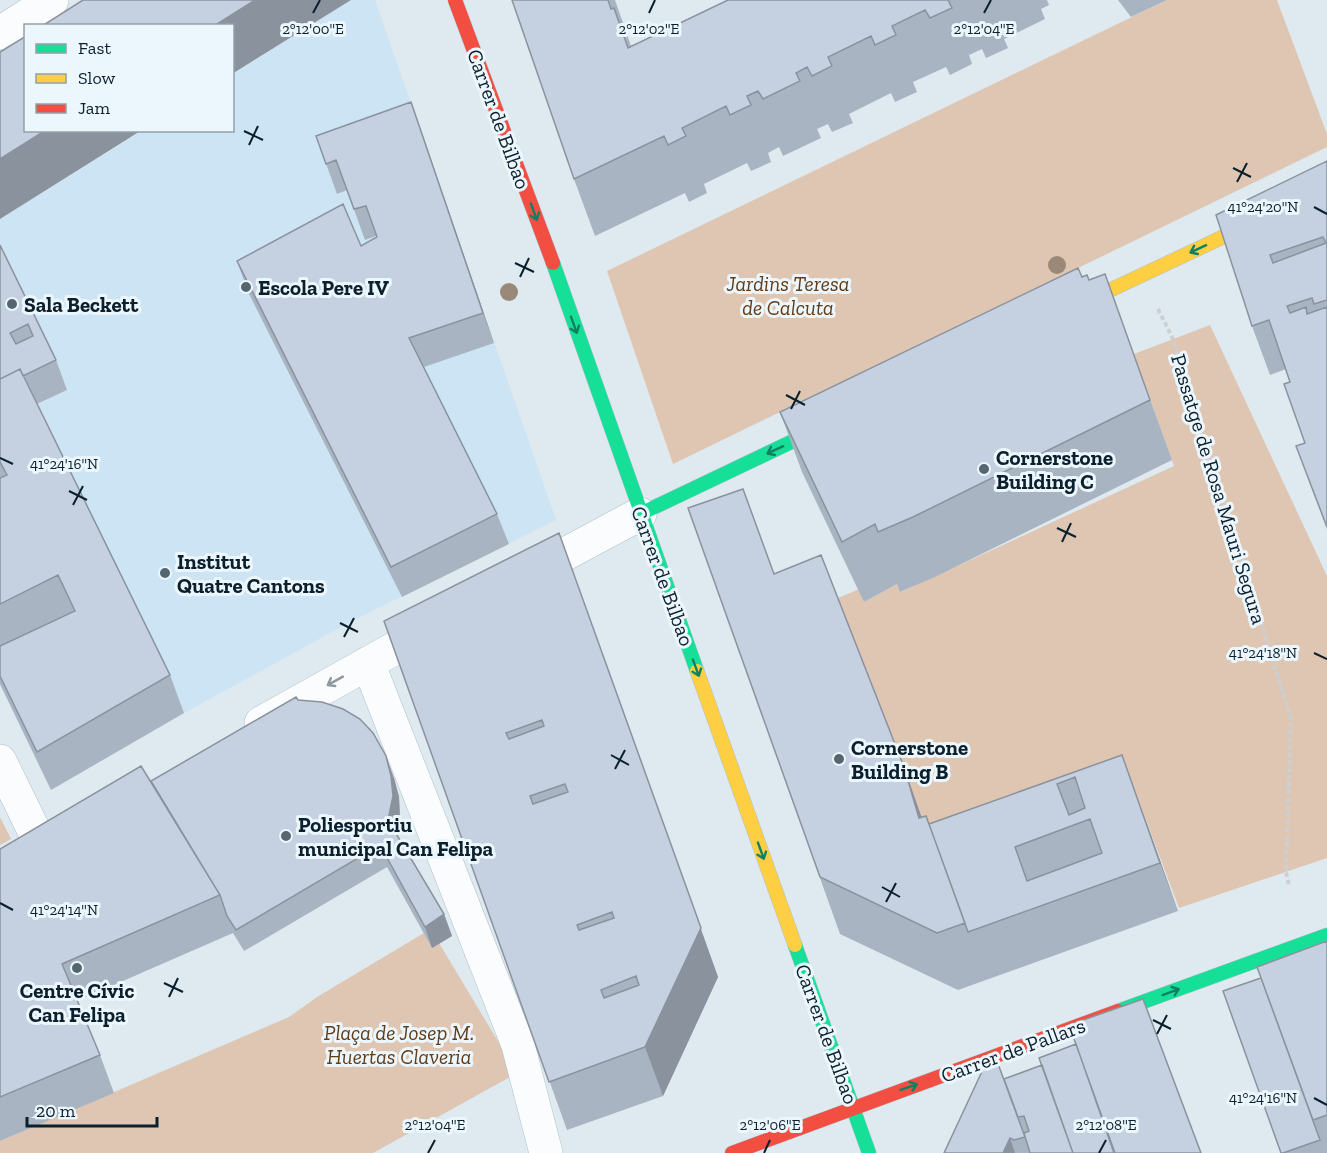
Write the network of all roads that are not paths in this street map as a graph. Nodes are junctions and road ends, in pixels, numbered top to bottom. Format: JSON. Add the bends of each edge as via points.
{"nodes":[{"id":1,"x":52,"y":0,"type":"edge"},
{"id":2,"x":455,"y":0,"type":"edge"},
{"id":3,"x":0,"y":33,"type":"edge"},
{"id":4,"x":1327,"y":188,"type":"edge"},
{"id":5,"x":1056,"y":316,"type":"edge"},
{"id":6,"x":843,"y":417,"type":"edge"},
{"id":7,"x":640,"y":514,"type":"junction"},
{"id":8,"x":504,"y":587,"type":"edge"},
{"id":9,"x":462,"y":610,"type":"edge"},
{"id":10,"x":368,"y":663,"type":"junction"},
{"id":11,"x":236,"y":737,"type":"edge"},
{"id":12,"x":0,"y":760,"type":"edge"},
{"id":13,"x":40,"y":845,"type":"edge"},
{"id":14,"x":1327,"y":935,"type":"edge"},
{"id":15,"x":854,"y":1107,"type":"junction"},
{"id":16,"x":546,"y":1153,"type":"edge"},
{"id":17,"x":732,"y":1153,"type":"edge"},
{"id":18,"x":869,"y":1153,"type":"edge"}],
"edges":[{"from":1,"to":3,"type":"street"},
{"from":2,"to":7,"type":"main road","name":"Carrer de Bilbao","one_way":true},
{"from":4,"to":5,"type":"main road","one_way":true},
{"from":6,"to":7,"type":"main road","one_way":true},
{"from":7,"to":8,"type":"street"},
{"from":7,"to":15,"type":"main road","name":"Carrer de Bilbao","one_way":true},
{"from":9,"to":10,"type":"street"},
{"from":10,"to":11,"type":"street","one_way":true},
{"from":10,"to":16,"type":"street","via":[[518,1045]]},
{"from":12,"to":13,"type":"street"},
{"from":15,"to":14,"type":"main road","name":"Carrer de Pallars","one_way":true},
{"from":15,"to":17,"type":"main road","name":"Carrer de Pallars"},
{"from":15,"to":18,"type":"main road","name":"Carrer de Bilbao"}]}
